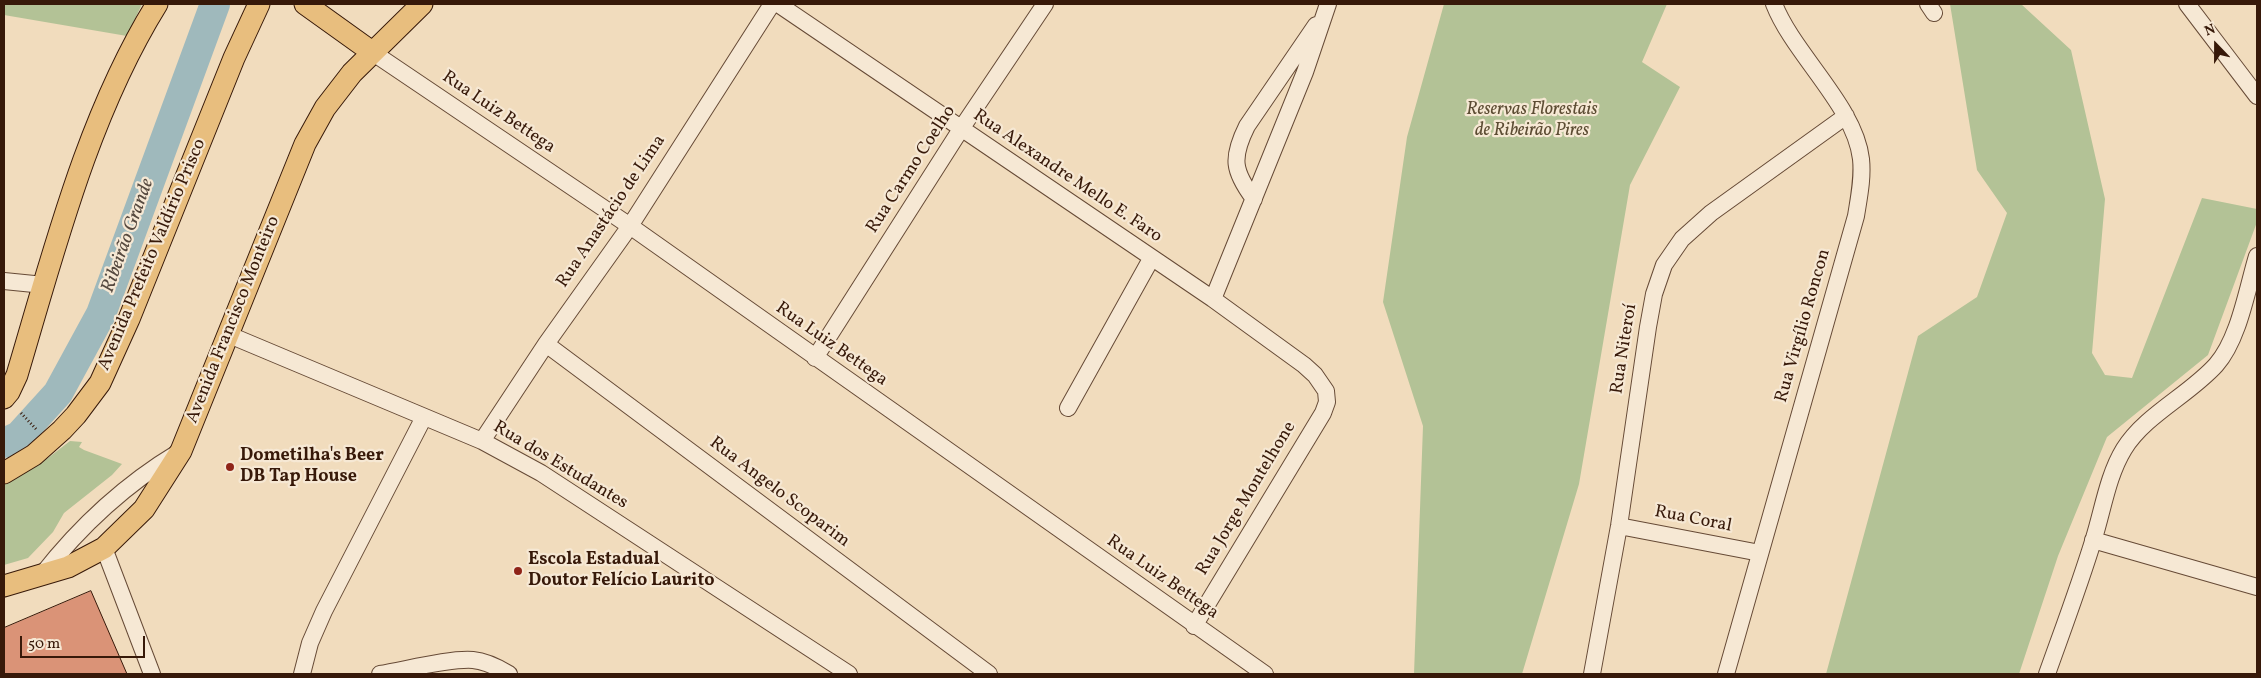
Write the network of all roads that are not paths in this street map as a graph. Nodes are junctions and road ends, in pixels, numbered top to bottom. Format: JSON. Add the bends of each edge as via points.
{"nodes":[{"id":1,"x":157,"y":4,"type":"edge"},
{"id":2,"x":259,"y":4,"type":"edge"},
{"id":3,"x":305,"y":4,"type":"edge"},
{"id":4,"x":422,"y":4,"type":"edge"},
{"id":5,"x":772,"y":4,"type":"edge"},
{"id":6,"x":778,"y":4,"type":"edge"},
{"id":7,"x":1045,"y":4,"type":"edge"},
{"id":8,"x":1774,"y":4,"type":"edge"},
{"id":9,"x":2187,"y":4,"type":"edge"},
{"id":10,"x":1327,"y":9,"type":"edge"},
{"id":11,"x":372,"y":52,"type":"junction"},
{"id":12,"x":2257,"y":96,"type":"edge"},
{"id":13,"x":1846,"y":116,"type":"junction"},
{"id":14,"x":961,"y":129,"type":"junction"},
{"id":15,"x":1254,"y":200,"type":"junction"},
{"id":16,"x":630,"y":226,"type":"junction"},
{"id":17,"x":2257,"y":256,"type":"edge"},
{"id":18,"x":1151,"y":259,"type":"junction"},
{"id":19,"x":4,"y":281,"type":"edge"},
{"id":20,"x":44,"y":285,"type":"junction"},
{"id":21,"x":1213,"y":299,"type":"junction"},
{"id":22,"x":227,"y":334,"type":"junction"},
{"id":23,"x":546,"y":344,"type":"junction"},
{"id":24,"x":815,"y":358,"type":"junction"},
{"id":25,"x":1326,"y":391,"type":"joint"},
{"id":26,"x":4,"y":398,"type":"edge"},
{"id":27,"x":1068,"y":408,"type":"dead end"},
{"id":28,"x":424,"y":417,"type":"junction"},
{"id":29,"x":482,"y":441,"type":"junction"},
{"id":30,"x":181,"y":451,"type":"junction"},
{"id":31,"x":4,"y":473,"type":"edge"},
{"id":32,"x":1619,"y":526,"type":"junction"},
{"id":33,"x":2094,"y":540,"type":"junction"},
{"id":34,"x":104,"y":548,"type":"junction"},
{"id":35,"x":1760,"y":553,"type":"junction"},
{"id":36,"x":41,"y":576,"type":"junction"},
{"id":37,"x":4,"y":586,"type":"edge"},
{"id":38,"x":2257,"y":587,"type":"edge"},
{"id":39,"x":1194,"y":626,"type":"junction"},
{"id":40,"x":414,"y":671,"type":"edge"},
{"id":41,"x":152,"y":674,"type":"edge"},
{"id":42,"x":302,"y":674,"type":"edge"},
{"id":43,"x":380,"y":674,"type":"edge"},
{"id":44,"x":509,"y":674,"type":"edge"},
{"id":45,"x":849,"y":674,"type":"edge"},
{"id":46,"x":989,"y":674,"type":"edge"},
{"id":47,"x":1265,"y":674,"type":"edge"},
{"id":48,"x":1592,"y":674,"type":"edge"},
{"id":49,"x":1726,"y":674,"type":"edge"},
{"id":50,"x":2047,"y":674,"type":"edge"}],
"edges":[{"from":1,"to":20,"type":"main road","via":[[119,74],[93,138]]},
{"from":2,"to":31,"type":"main road","name":"Avenida Prefeito Valdírio Prisco","via":[[100,383],[62,430],[34,455]]},
{"from":3,"to":11,"type":"main road"},
{"from":4,"to":11,"type":"main road","name":"Avenida Francisco Monteiro"},
{"from":5,"to":16,"type":"street","name":"Rua Anastácio de Lima"},
{"from":6,"to":14,"type":"street","name":"Rua Alexandre Mello E. Faro"},
{"from":7,"to":14,"type":"street","name":"Rua Carmo Coelho"},
{"from":8,"to":13,"type":"street","name":"Rua Virgílio Roncon","via":[[1786,29]]},
{"from":9,"to":12,"type":"street"},
{"from":10,"to":15,"type":"street"},
{"from":10,"to":15,"type":"street","via":[[1239,141],[1236,170]]},
{"from":11,"to":16,"type":"street","name":"Rua Luiz Bettega"},
{"from":11,"to":22,"type":"main road","name":"Avenida Francisco Monteiro","via":[[325,108],[305,144]]},
{"from":13,"to":32,"type":"street","name":"Rua Niteroí","via":[[1711,213],[1682,239],[1664,265],[1648,327]]},
{"from":13,"to":35,"type":"street","name":"Rua Virgílio Roncon","via":[[1860,158],[1861,182],[1856,216]]},
{"from":14,"to":18,"type":"street","name":"Rua Alexandre Mello E. Faro"},
{"from":14,"to":24,"type":"street","name":"Rua Carmo Coelho"},
{"from":15,"to":21,"type":"street"},
{"from":16,"to":23,"type":"street","name":"Rua Anastácio de Lima"},
{"from":16,"to":24,"type":"street","name":"Rua Luiz Bettega"},
{"from":17,"to":33,"type":"street","via":[[2225,353],[2204,377],[2139,430],[2125,447],[2117,462]]},
{"from":18,"to":21,"type":"street","name":"Rua Alexandre Mello E. Faro"},
{"from":18,"to":27,"type":"street"},
{"from":19,"to":20,"type":"street"},
{"from":20,"to":26,"type":"main road","via":[[17,375]]},
{"from":21,"to":25,"type":"street","name":"Rua Alexandre Mello E. Faro","via":[[1304,365]]},
{"from":22,"to":28,"type":"street","name":"Rua dos Estudantes"},
{"from":22,"to":30,"type":"main road","name":"Avenida Francisco Monteiro"},
{"from":23,"to":29,"type":"street","name":"Rua Anastácio de Lima"},
{"from":23,"to":46,"type":"street","name":"Rua Angelo Scoparim"},
{"from":24,"to":39,"type":"street","name":"Rua Luiz Bettega"},
{"from":25,"to":39,"type":"street","name":"Rua Jorge Montelhone","via":[[1327,402],[1323,412]]},
{"from":28,"to":29,"type":"street","name":"Rua dos Estudantes"},
{"from":28,"to":42,"type":"street","via":[[324,611],[310,643]]},
{"from":29,"to":45,"type":"street","name":"Rua dos Estudantes","via":[[541,473]]},
{"from":30,"to":34,"type":"main road","name":"Avenida Francisco Monteiro","via":[[144,509]]},
{"from":30,"to":36,"type":"street","via":[[148,471],[100,509]]},
{"from":32,"to":35,"type":"street","name":"Rua Coral"},
{"from":32,"to":48,"type":"street","name":"Rua Niteroí"},
{"from":33,"to":38,"type":"street"},
{"from":33,"to":50,"type":"street"},
{"from":34,"to":36,"type":"main road","name":"Avenida Francisco Monteiro","via":[[68,567]]},
{"from":34,"to":41,"type":"street"},
{"from":35,"to":49,"type":"street","name":"Rua Virgílio Roncon"},
{"from":36,"to":37,"type":"main road","name":"Avenida Francisco Monteiro"},
{"from":39,"to":47,"type":"street","name":"Rua Luiz Bettega"},
{"from":40,"to":43,"type":"street"},
{"from":40,"to":44,"type":"street","via":[[456,660],[473,660]]}]}
